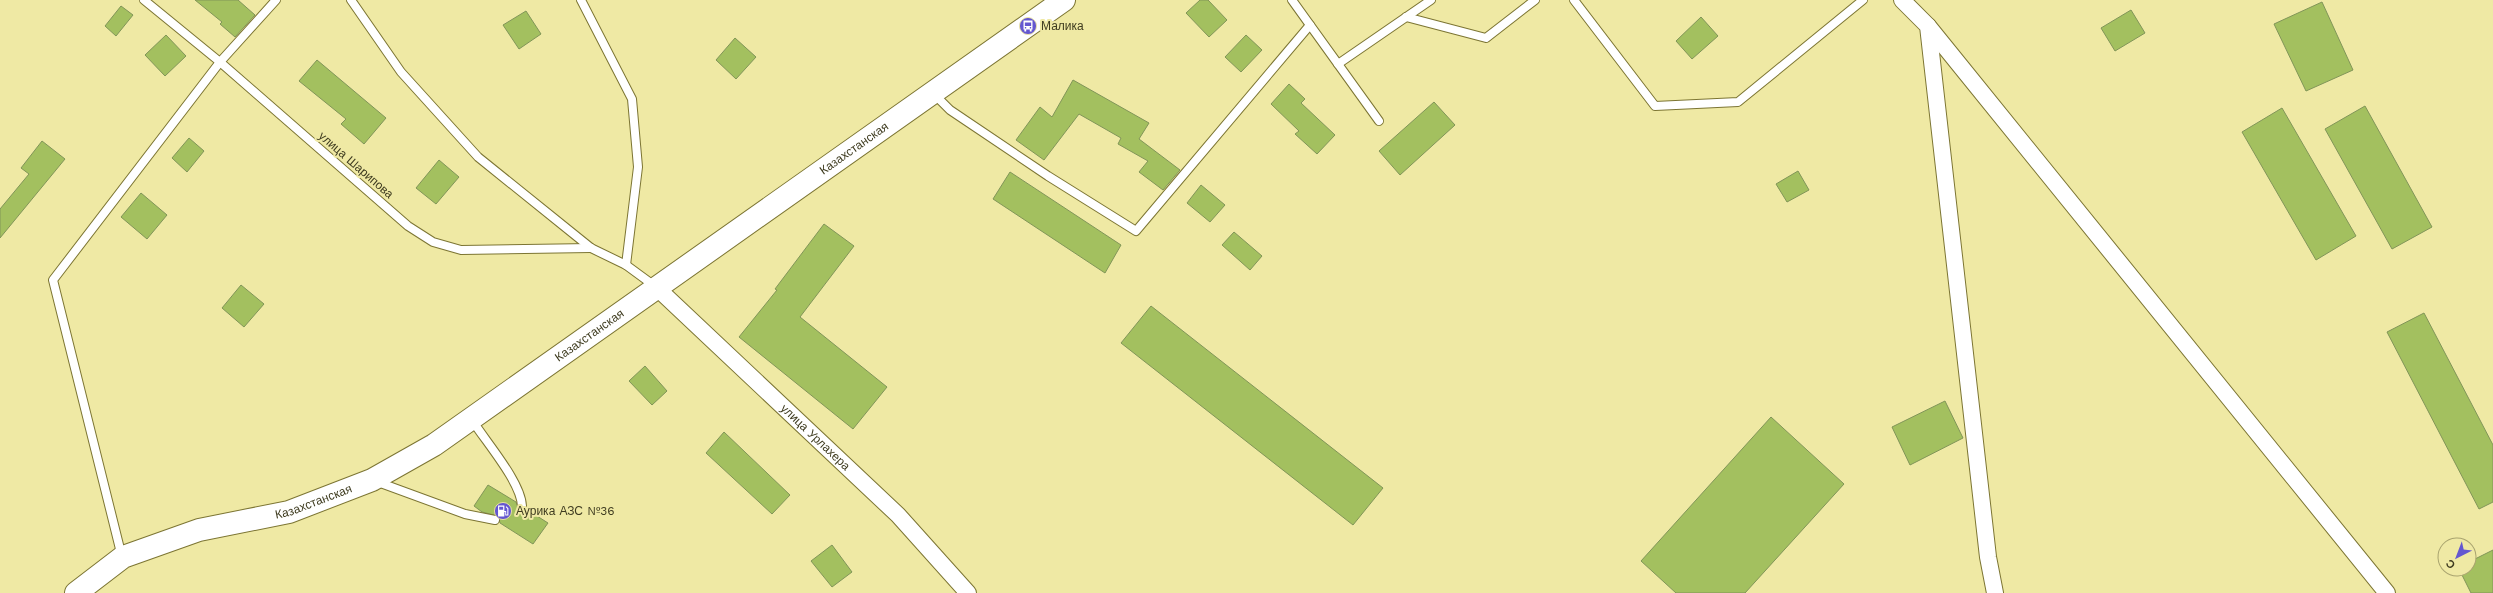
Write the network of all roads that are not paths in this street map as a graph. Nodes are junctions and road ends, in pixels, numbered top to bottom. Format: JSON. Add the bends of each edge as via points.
{"nodes":[{"id":1,"x":144,"y":0,"type":"edge"},
{"id":2,"x":276,"y":0,"type":"edge"},
{"id":3,"x":351,"y":0,"type":"edge"},
{"id":4,"x":581,"y":0,"type":"edge"},
{"id":5,"x":1064,"y":0,"type":"edge"},
{"id":6,"x":1292,"y":0,"type":"edge"},
{"id":7,"x":1430,"y":0,"type":"edge"},
{"id":8,"x":1536,"y":0,"type":"edge"},
{"id":9,"x":1574,"y":0,"type":"edge"},
{"id":10,"x":1863,"y":0,"type":"edge"},
{"id":11,"x":1902,"y":0,"type":"edge"},
{"id":12,"x":1406,"y":17,"type":"junction"},
{"id":13,"x":1310,"y":25,"type":"junction"},
{"id":14,"x":1928,"y":26,"type":"junction"},
{"id":15,"x":220,"y":62,"type":"junction"},
{"id":16,"x":1338,"y":64,"type":"junction"},
{"id":17,"x":933,"y":92,"type":"junction"},
{"id":18,"x":1379,"y":121,"type":"dead end"},
{"id":19,"x":591,"y":248,"type":"junction"},
{"id":20,"x":626,"y":265,"type":"junction"},
{"id":21,"x":656,"y":287,"type":"junction"},
{"id":22,"x":471,"y":419,"type":"junction"},
{"id":23,"x":372,"y":480,"type":"junction"},
{"id":24,"x":522,"y":506,"type":"dead end"},
{"id":25,"x":494,"y":520,"type":"dead end"},
{"id":26,"x":123,"y":557,"type":"junction"},
{"id":27,"x":76,"y":593,"type":"edge"},
{"id":28,"x":968,"y":593,"type":"edge"},
{"id":29,"x":1995,"y":593,"type":"edge"},
{"id":30,"x":2387,"y":593,"type":"edge"}],
"edges":[{"from":1,"to":15,"type":"lane","name":"улица Шарипова"},
{"from":2,"to":15,"type":"lane"},
{"from":3,"to":19,"type":"lane","name":"улица Шарипова","via":[[401,72],[478,157]]},
{"from":4,"to":20,"type":"lane","via":[[632,99],[638,167]]},
{"from":5,"to":17,"type":"main road","name":"Казахстанская"},
{"from":6,"to":13,"type":"lane"},
{"from":7,"to":12,"type":"lane"},
{"from":8,"to":12,"type":"lane","via":[[1486,38]]},
{"from":9,"to":10,"type":"lane","via":[[1655,106],[1738,102]]},
{"from":11,"to":14,"type":"street"},
{"from":12,"to":16,"type":"lane"},
{"from":13,"to":16,"type":"lane"},
{"from":13,"to":17,"type":"lane","via":[[1136,230],[1048,176],[950,110]]},
{"from":14,"to":29,"type":"street","via":[[1988,557]]},
{"from":14,"to":30,"type":"street"},
{"from":15,"to":19,"type":"lane","name":"улица Шарипова","via":[[408,226],[433,242],[461,250]]},
{"from":15,"to":26,"type":"lane","via":[[53,280]]},
{"from":16,"to":18,"type":"lane"},
{"from":17,"to":21,"type":"main road","name":"Казахстанская"},
{"from":19,"to":20,"type":"lane","name":"улица Шарипова"},
{"from":20,"to":21,"type":"lane","name":"улица Шарипова"},
{"from":21,"to":22,"type":"main road","name":"Казахстанская"},
{"from":21,"to":28,"type":"street","name":"улица Урлахера","via":[[898,515]]},
{"from":22,"to":23,"type":"main road","name":"Казахстанская","via":[[434,445]]},
{"from":22,"to":24,"type":"lane","via":[[508,473],[522,498]]},
{"from":23,"to":25,"type":"lane","via":[[465,514]]},
{"from":23,"to":26,"type":"main road","name":"Казахстанская","via":[[289,512],[199,530]]},
{"from":26,"to":27,"type":"main road","name":"Казахстанская"}]}
